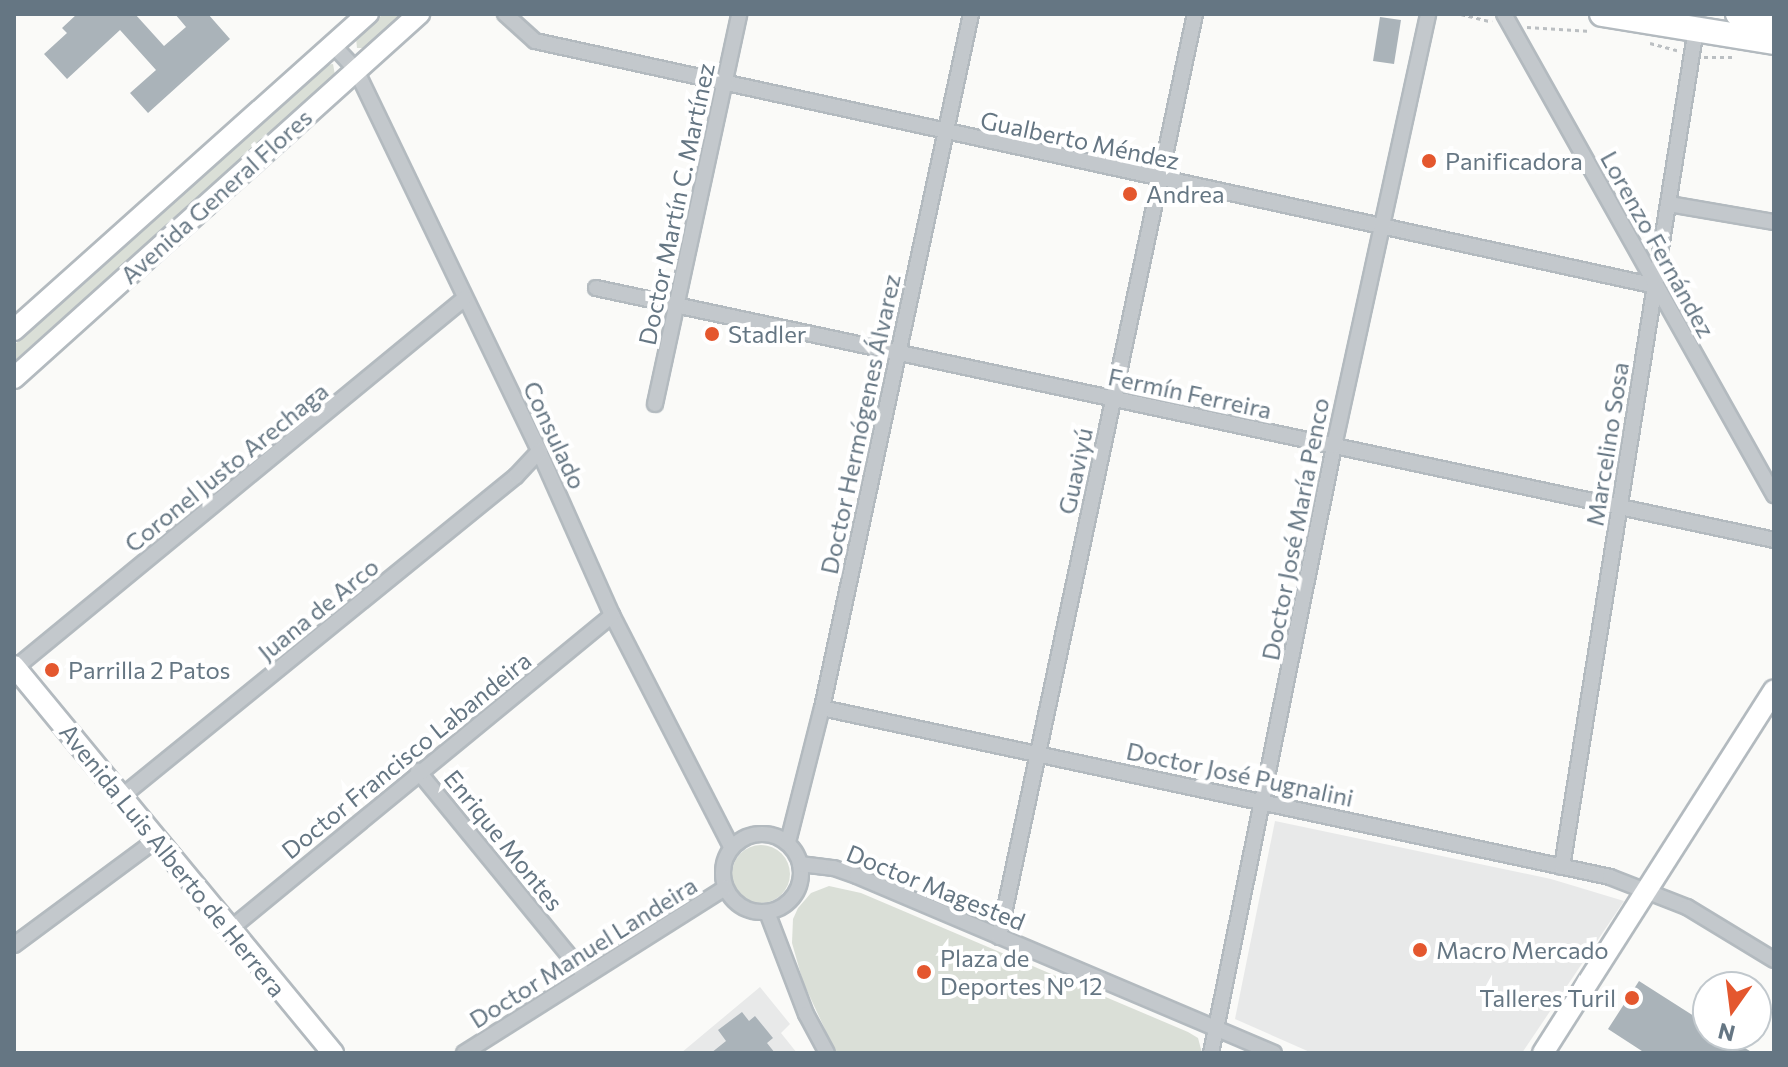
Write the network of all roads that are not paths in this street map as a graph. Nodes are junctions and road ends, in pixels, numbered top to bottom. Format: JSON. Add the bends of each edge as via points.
{"nodes":[{"id":1,"x":368,"y":14,"type":"edge"},
{"id":2,"x":419,"y":14,"type":"edge"},
{"id":3,"x":505,"y":14,"type":"edge"},
{"id":4,"x":739,"y":14,"type":"edge"},
{"id":5,"x":971,"y":14,"type":"edge"},
{"id":6,"x":1195,"y":14,"type":"edge"},
{"id":7,"x":1428,"y":14,"type":"edge"},
{"id":8,"x":1738,"y":14,"type":"edge"},
{"id":9,"x":1508,"y":20,"type":"edge"},
{"id":10,"x":1774,"y":20,"type":"edge"},
{"id":11,"x":1596,"y":23,"type":"edge"},
{"id":12,"x":1696,"y":29,"type":"junction"},
{"id":13,"x":1774,"y":42,"type":"edge"},
{"id":14,"x":333,"y":45,"type":"junction"},
{"id":15,"x":356,"y":70,"type":"junction"},
{"id":16,"x":724,"y":85,"type":"junction"},
{"id":17,"x":944,"y":133,"type":"junction"},
{"id":18,"x":1159,"y":179,"type":"junction"},
{"id":19,"x":1669,"y":204,"type":"junction"},
{"id":20,"x":1774,"y":222,"type":"edge"},
{"id":21,"x":1380,"y":227,"type":"junction"},
{"id":22,"x":1656,"y":286,"type":"junction"},
{"id":23,"x":596,"y":288,"type":"dead end"},
{"id":24,"x":465,"y":298,"type":"junction"},
{"id":25,"x":676,"y":305,"type":"junction"},
{"id":26,"x":14,"y":330,"type":"edge"},
{"id":27,"x":898,"y":353,"type":"junction"},
{"id":28,"x":14,"y":378,"type":"edge"},
{"id":29,"x":1113,"y":399,"type":"junction"},
{"id":30,"x":655,"y":404,"type":"dead end"},
{"id":31,"x":1334,"y":446,"type":"junction"},
{"id":32,"x":539,"y":451,"type":"junction"},
{"id":33,"x":1774,"y":495,"type":"edge"},
{"id":34,"x":1619,"y":507,"type":"junction"},
{"id":35,"x":1774,"y":540,"type":"edge"},
{"id":36,"x":612,"y":615,"type":"junction"},
{"id":37,"x":14,"y":668,"type":"edge"},
{"id":38,"x":1774,"y":690,"type":"edge"},
{"id":39,"x":822,"y":708,"type":"junction"},
{"id":40,"x":1038,"y":753,"type":"junction"},
{"id":41,"x":418,"y":771,"type":"junction"},
{"id":42,"x":121,"y":797,"type":"junction"},
{"id":43,"x":1263,"y":801,"type":"junction"},
{"id":44,"x":156,"y":840,"type":"junction"},
{"id":45,"x":788,"y":842,"type":"junction"},
{"id":46,"x":731,"y":847,"type":"junction"},
{"id":47,"x":800,"y":864,"type":"junction"},
{"id":48,"x":1562,"y":867,"type":"junction"},
{"id":49,"x":725,"y":888,"type":"junction"},
{"id":50,"x":1648,"y":889,"type":"junction"},
{"id":51,"x":767,"y":912,"type":"junction"},
{"id":52,"x":229,"y":930,"type":"junction"},
{"id":53,"x":999,"y":937,"type":"junction"},
{"id":54,"x":14,"y":945,"type":"edge"},
{"id":55,"x":1774,"y":960,"type":"edge"},
{"id":56,"x":585,"y":975,"type":"junction"},
{"id":57,"x":1218,"y":1029,"type":"junction"},
{"id":58,"x":333,"y":1053,"type":"edge"},
{"id":59,"x":464,"y":1053,"type":"edge"},
{"id":60,"x":827,"y":1053,"type":"edge"},
{"id":61,"x":1211,"y":1053,"type":"edge"},
{"id":62,"x":1274,"y":1053,"type":"edge"},
{"id":63,"x":1543,"y":1053,"type":"edge"}],
"edges":[{"from":1,"to":14,"type":"main road","name":"Avenida General Flores"},
{"from":2,"to":15,"type":"main road","name":"Avenida General Flores"},
{"from":3,"to":16,"type":"street","name":"Gualberto Méndez","via":[[535,41]]},
{"from":4,"to":16,"type":"street","name":"Doctor Martín C. Martínez"},
{"from":5,"to":17,"type":"street","name":"Doctor Hermógenes Álvarez"},
{"from":6,"to":18,"type":"street","name":"Guaviyú"},
{"from":7,"to":21,"type":"street","name":"Doctor José María Penco"},
{"from":8,"to":10,"type":"main road"},
{"from":9,"to":22,"type":"street","name":"Lorenzo Fernández"},
{"from":11,"to":12,"type":"main road"},
{"from":12,"to":13,"type":"main road"},
{"from":12,"to":19,"type":"street","name":"Marcelino Sosa"},
{"from":14,"to":15,"type":"street","name":"Consulado"},
{"from":14,"to":26,"type":"main road","name":"Avenida General Flores"},
{"from":15,"to":24,"type":"street","name":"Consulado"},
{"from":15,"to":28,"type":"main road","name":"Avenida General Flores"},
{"from":16,"to":17,"type":"street","name":"Gualberto Méndez"},
{"from":16,"to":25,"type":"street","name":"Doctor Martín C. Martínez"},
{"from":17,"to":18,"type":"street","name":"Gualberto Méndez"},
{"from":17,"to":27,"type":"street","name":"Doctor Hermógenes Álvarez"},
{"from":18,"to":21,"type":"street","name":"Gualberto Méndez"},
{"from":18,"to":29,"type":"street","name":"Guaviyú"},
{"from":19,"to":20,"type":"street"},
{"from":19,"to":22,"type":"street","name":"Marcelino Sosa"},
{"from":21,"to":22,"type":"street","name":"Gualberto Méndez"},
{"from":21,"to":31,"type":"street","name":"Doctor José María Penco"},
{"from":22,"to":33,"type":"street","name":"Lorenzo Fernández"},
{"from":22,"to":34,"type":"street","name":"Marcelino Sosa"},
{"from":23,"to":25,"type":"street","name":"Fermín Ferreira"},
{"from":24,"to":32,"type":"street","name":"Consulado"},
{"from":24,"to":37,"type":"street","name":"Coronel Justo Arechaga"},
{"from":25,"to":27,"type":"street","name":"Fermín Ferreira"},
{"from":25,"to":30,"type":"street","name":"Doctor Martín C. Martínez"},
{"from":27,"to":29,"type":"street","name":"Fermín Ferreira"},
{"from":27,"to":39,"type":"street","name":"Doctor Hermógenes Álvarez"},
{"from":29,"to":31,"type":"street","name":"Fermín Ferreira"},
{"from":29,"to":40,"type":"street","name":"Guaviyú"},
{"from":31,"to":34,"type":"street","name":"Fermín Ferreira"},
{"from":31,"to":43,"type":"street","name":"Doctor José María Penco"},
{"from":32,"to":36,"type":"street","name":"Consulado"},
{"from":32,"to":42,"type":"street","name":"Juana de Arco","via":[[516,476]]},
{"from":34,"to":35,"type":"street","name":"Fermín Ferreira"},
{"from":34,"to":48,"type":"street","name":"Marcelino Sosa"},
{"from":36,"to":41,"type":"street","name":"Doctor Francisco Labandeira"},
{"from":36,"to":46,"type":"street","name":"Consulado"},
{"from":37,"to":42,"type":"main road","name":"Avenida Luis Alberto de Herrera"},
{"from":38,"to":50,"type":"main road"},
{"from":39,"to":40,"type":"street","name":"Doctor José Pugnalini"},
{"from":39,"to":45,"type":"street","name":"Doctor Hermógenes Álvarez"},
{"from":40,"to":43,"type":"street","name":"Doctor José Pugnalini"},
{"from":40,"to":53,"type":"street","name":"Guaviyú"},
{"from":41,"to":52,"type":"street","name":"Doctor Francisco Labandeira"},
{"from":41,"to":56,"type":"street","name":"Enrique Montes"},
{"from":42,"to":44,"type":"main road","name":"Avenida Luis Alberto de Herrera"},
{"from":43,"to":48,"type":"street","name":"Doctor José Pugnalini"},
{"from":43,"to":57,"type":"street","name":"Doctor José María Penco"},
{"from":44,"to":52,"type":"main road","name":"Avenida Luis Alberto de Herrera"},
{"from":44,"to":54,"type":"street"},
{"from":45,"to":46,"type":"street","via":[[763,833]]},
{"from":45,"to":47,"type":"street"},
{"from":46,"to":49,"type":"street","name":"Doctor Manuel Landeira","via":[[723,863]]},
{"from":47,"to":51,"type":"street","via":[[797,891],[785,905]]},
{"from":47,"to":53,"type":"street","name":"Doctor Magested","via":[[834,868]]},
{"from":48,"to":50,"type":"street","name":"Doctor José Pugnalini"},
{"from":49,"to":51,"type":"street","name":"Doctor Manuel Landeira","via":[[738,905]]},
{"from":49,"to":56,"type":"street","name":"Doctor Manuel Landeira"},
{"from":50,"to":55,"type":"street","name":"Doctor José Pugnalini"},
{"from":50,"to":63,"type":"main road"},
{"from":51,"to":60,"type":"street","via":[[806,1014]]},
{"from":52,"to":58,"type":"main road","name":"Avenida Luis Alberto de Herrera"},
{"from":53,"to":57,"type":"street","name":"Doctor Magested"},
{"from":56,"to":59,"type":"street","name":"Doctor Manuel Landeira"},
{"from":57,"to":61,"type":"street","name":"Doctor José María Penco"},
{"from":57,"to":62,"type":"street","name":"Doctor Magested"}]}
